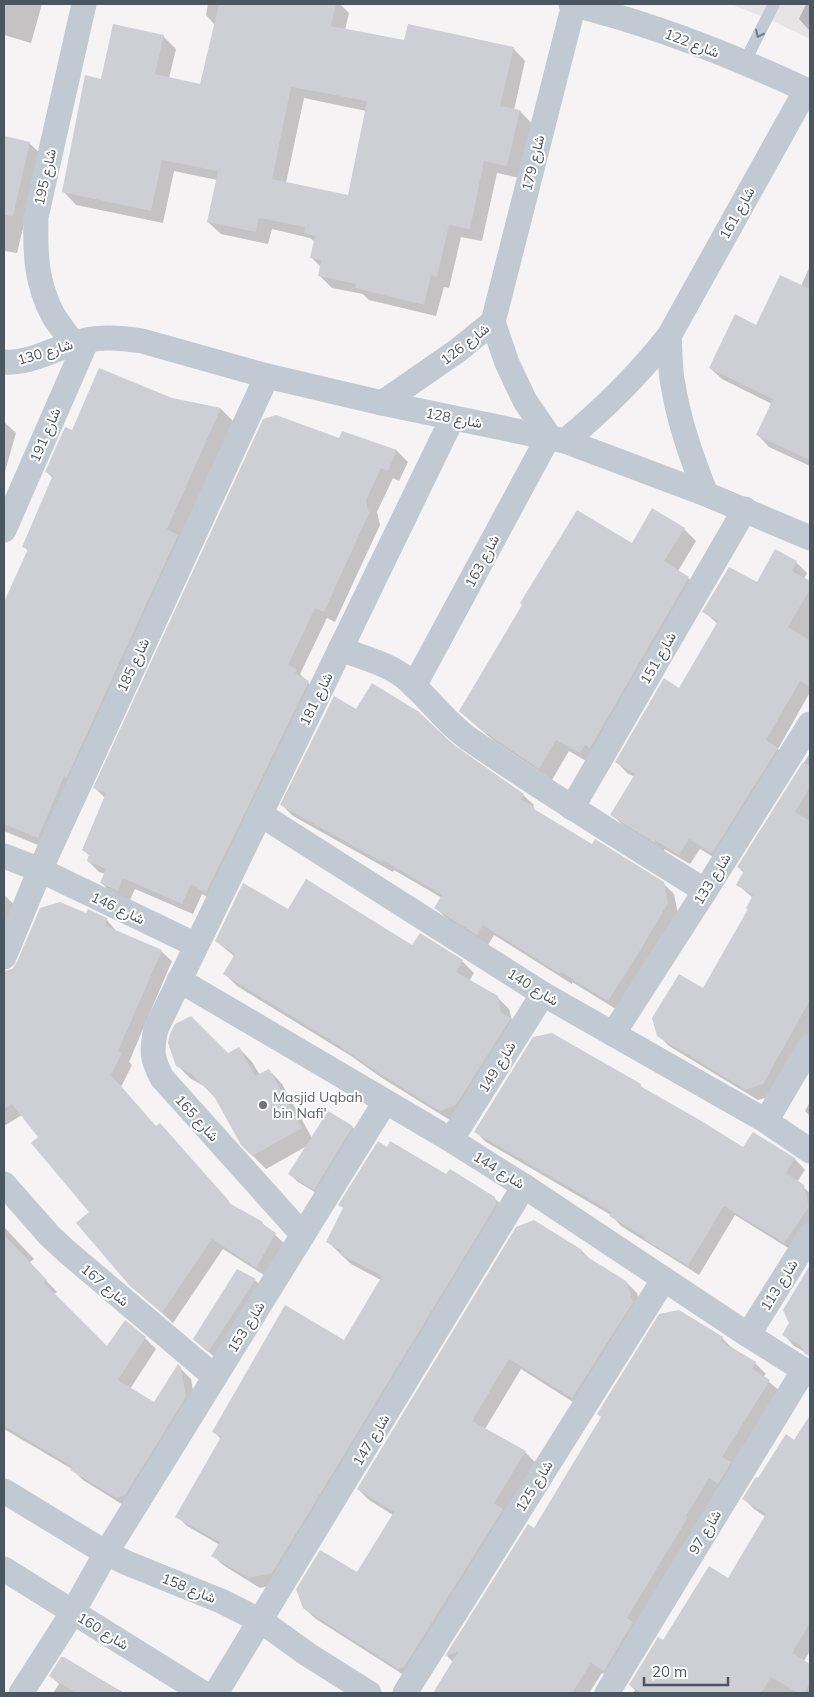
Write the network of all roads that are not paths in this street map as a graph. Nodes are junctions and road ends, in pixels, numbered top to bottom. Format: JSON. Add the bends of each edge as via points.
{"nodes":[{"id":1,"x":84,"y":4,"type":"edge"},
{"id":2,"x":572,"y":4,"type":"edge"},
{"id":3,"x":774,"y":4,"type":"edge"},
{"id":4,"x":650,"y":15,"type":"edge"},
{"id":5,"x":744,"y":63,"type":"junction"},
{"id":6,"x":808,"y":91,"type":"edge"},
{"id":7,"x":493,"y":322,"type":"junction"},
{"id":8,"x":669,"y":336,"type":"junction"},
{"id":9,"x":80,"y":342,"type":"junction"},
{"id":10,"x":4,"y":362,"type":"edge"},
{"id":11,"x":267,"y":376,"type":"junction"},
{"id":12,"x":382,"y":403,"type":"junction"},
{"id":13,"x":452,"y":419,"type":"junction"},
{"id":14,"x":557,"y":438,"type":"junction"},
{"id":15,"x":706,"y":494,"type":"junction"},
{"id":16,"x":745,"y":509,"type":"junction"},
{"id":17,"x":4,"y":530,"type":"edge"},
{"id":18,"x":810,"y":538,"type":"edge"},
{"id":19,"x":340,"y":649,"type":"junction"},
{"id":20,"x":414,"y":686,"type":"junction"},
{"id":21,"x":810,"y":724,"type":"edge"},
{"id":22,"x":572,"y":808,"type":"junction"},
{"id":23,"x":260,"y":814,"type":"junction"},
{"id":24,"x":4,"y":856,"type":"edge"},
{"id":25,"x":40,"y":870,"type":"junction"},
{"id":26,"x":705,"y":891,"type":"junction"},
{"id":27,"x":196,"y":945,"type":"junction"},
{"id":28,"x":4,"y":957,"type":"edge"},
{"id":29,"x":179,"y":980,"type":"junction"},
{"id":30,"x":543,"y":994,"type":"junction"},
{"id":31,"x":613,"y":1034,"type":"junction"},
{"id":32,"x":810,"y":1046,"type":"edge"},
{"id":33,"x":385,"y":1102,"type":"junction"},
{"id":34,"x":766,"y":1122,"type":"junction"},
{"id":35,"x":451,"y":1140,"type":"junction"},
{"id":36,"x":810,"y":1150,"type":"edge"},
{"id":37,"x":4,"y":1184,"type":"edge"},
{"id":38,"x":524,"y":1186,"type":"junction"},
{"id":39,"x":303,"y":1236,"type":"junction"},
{"id":40,"x":810,"y":1236,"type":"edge"},
{"id":41,"x":664,"y":1279,"type":"junction"},
{"id":42,"x":748,"y":1335,"type":"junction"},
{"id":43,"x":807,"y":1372,"type":"edge"},
{"id":44,"x":215,"y":1377,"type":"junction"},
{"id":45,"x":4,"y":1491,"type":"edge"},
{"id":46,"x":106,"y":1553,"type":"junction"},
{"id":47,"x":4,"y":1569,"type":"edge"},
{"id":48,"x":73,"y":1612,"type":"junction"},
{"id":49,"x":261,"y":1621,"type":"junction"},
{"id":50,"x":21,"y":1693,"type":"edge"},
{"id":51,"x":203,"y":1693,"type":"edge"},
{"id":52,"x":216,"y":1693,"type":"edge"},
{"id":53,"x":369,"y":1693,"type":"edge"},
{"id":54,"x":405,"y":1693,"type":"edge"},
{"id":55,"x":606,"y":1693,"type":"edge"}],
"edges":[{"from":1,"to":9,"type":"street","name":"شارع 195","via":[[36,217],[35,243],[40,284],[53,315]]},
{"from":2,"to":4,"type":"street","name":"شارع 122"},
{"from":2,"to":7,"type":"street","name":"شارع 179"},
{"from":3,"to":5,"type":"lane","one_way":true},
{"from":4,"to":5,"type":"street","name":"شارع 122"},
{"from":5,"to":6,"type":"street","name":"شارع 122"},
{"from":6,"to":8,"type":"street","name":"شارع 161"},
{"from":7,"to":12,"type":"street","name":"شارع 126"},
{"from":7,"to":14,"type":"street","name":"شارع 126","via":[[525,401]]},
{"from":8,"to":14,"type":"street","name":"شارع 161","via":[[646,365],[594,417]]},
{"from":8,"to":15,"type":"street","via":[[671,377],[679,417]]},
{"from":9,"to":10,"type":"street","name":"شارع 130","via":[[30,359]]},
{"from":9,"to":11,"type":"street","name":"شارع 128","via":[[126,338]]},
{"from":9,"to":17,"type":"street","name":"شارع 191"},
{"from":11,"to":12,"type":"street","name":"شارع 128"},
{"from":11,"to":25,"type":"street","name":"شارع 185"},
{"from":12,"to":13,"type":"street","name":"شارع 128"},
{"from":13,"to":14,"type":"street","name":"شارع 128"},
{"from":13,"to":19,"type":"street","name":"شارع 181"},
{"from":14,"to":15,"type":"street","name":"شارع 128"},
{"from":14,"to":20,"type":"street","name":"شارع 163"},
{"from":15,"to":16,"type":"street","name":"شارع 128"},
{"from":16,"to":18,"type":"street","name":"شارع 128"},
{"from":16,"to":22,"type":"street","name":"شارع 151"},
{"from":19,"to":20,"type":"street","via":[[386,667]]},
{"from":19,"to":23,"type":"street","name":"شارع 181"},
{"from":20,"to":22,"type":"street","via":[[458,731]]},
{"from":21,"to":26,"type":"street","name":"شارع 133"},
{"from":22,"to":26,"type":"street"},
{"from":23,"to":27,"type":"street","name":"شارع 181"},
{"from":23,"to":30,"type":"street","name":"شارع 140"},
{"from":24,"to":25,"type":"street","name":"شارع 146"},
{"from":25,"to":27,"type":"street","name":"شارع 146"},
{"from":25,"to":28,"type":"street","name":"شارع 185"},
{"from":26,"to":31,"type":"street","name":"شارع 133"},
{"from":27,"to":29,"type":"street","name":"شارع 181"},
{"from":29,"to":33,"type":"street","name":"شارع 144"},
{"from":29,"to":39,"type":"street","name":"شارع 165","via":[[156,1029],[152,1048],[155,1064],[172,1091]]},
{"from":30,"to":31,"type":"street","name":"شارع 140"},
{"from":30,"to":35,"type":"street","name":"شارع 149"},
{"from":31,"to":34,"type":"street","name":"شارع 140"},
{"from":32,"to":34,"type":"street"},
{"from":33,"to":35,"type":"street","name":"شارع 144"},
{"from":33,"to":39,"type":"street","name":"شارع 153"},
{"from":34,"to":36,"type":"street","name":"شارع 140"},
{"from":35,"to":38,"type":"street","name":"شارع 144"},
{"from":37,"to":44,"type":"street","name":"شارع 167","via":[[66,1251]]},
{"from":38,"to":41,"type":"street","name":"شارع 144"},
{"from":38,"to":49,"type":"street","name":"شارع 147"},
{"from":39,"to":44,"type":"street","name":"شارع 153"},
{"from":40,"to":42,"type":"street","name":"شارع 113"},
{"from":41,"to":42,"type":"street","name":"شارع 144"},
{"from":41,"to":54,"type":"street","name":"شارع 125"},
{"from":42,"to":43,"type":"street","name":"شارع 144"},
{"from":43,"to":55,"type":"street","name":"شارع 97"},
{"from":44,"to":46,"type":"street","name":"شارع 153"},
{"from":45,"to":46,"type":"street","name":"شارع 158"},
{"from":46,"to":48,"type":"street"},
{"from":46,"to":49,"type":"street","name":"شارع 158"},
{"from":47,"to":48,"type":"street","name":"شارع 160"},
{"from":48,"to":50,"type":"street"},
{"from":48,"to":51,"type":"street","name":"شارع 160"},
{"from":49,"to":52,"type":"street","name":"شارع 147"},
{"from":49,"to":53,"type":"street","name":"شارع 158"}]}
